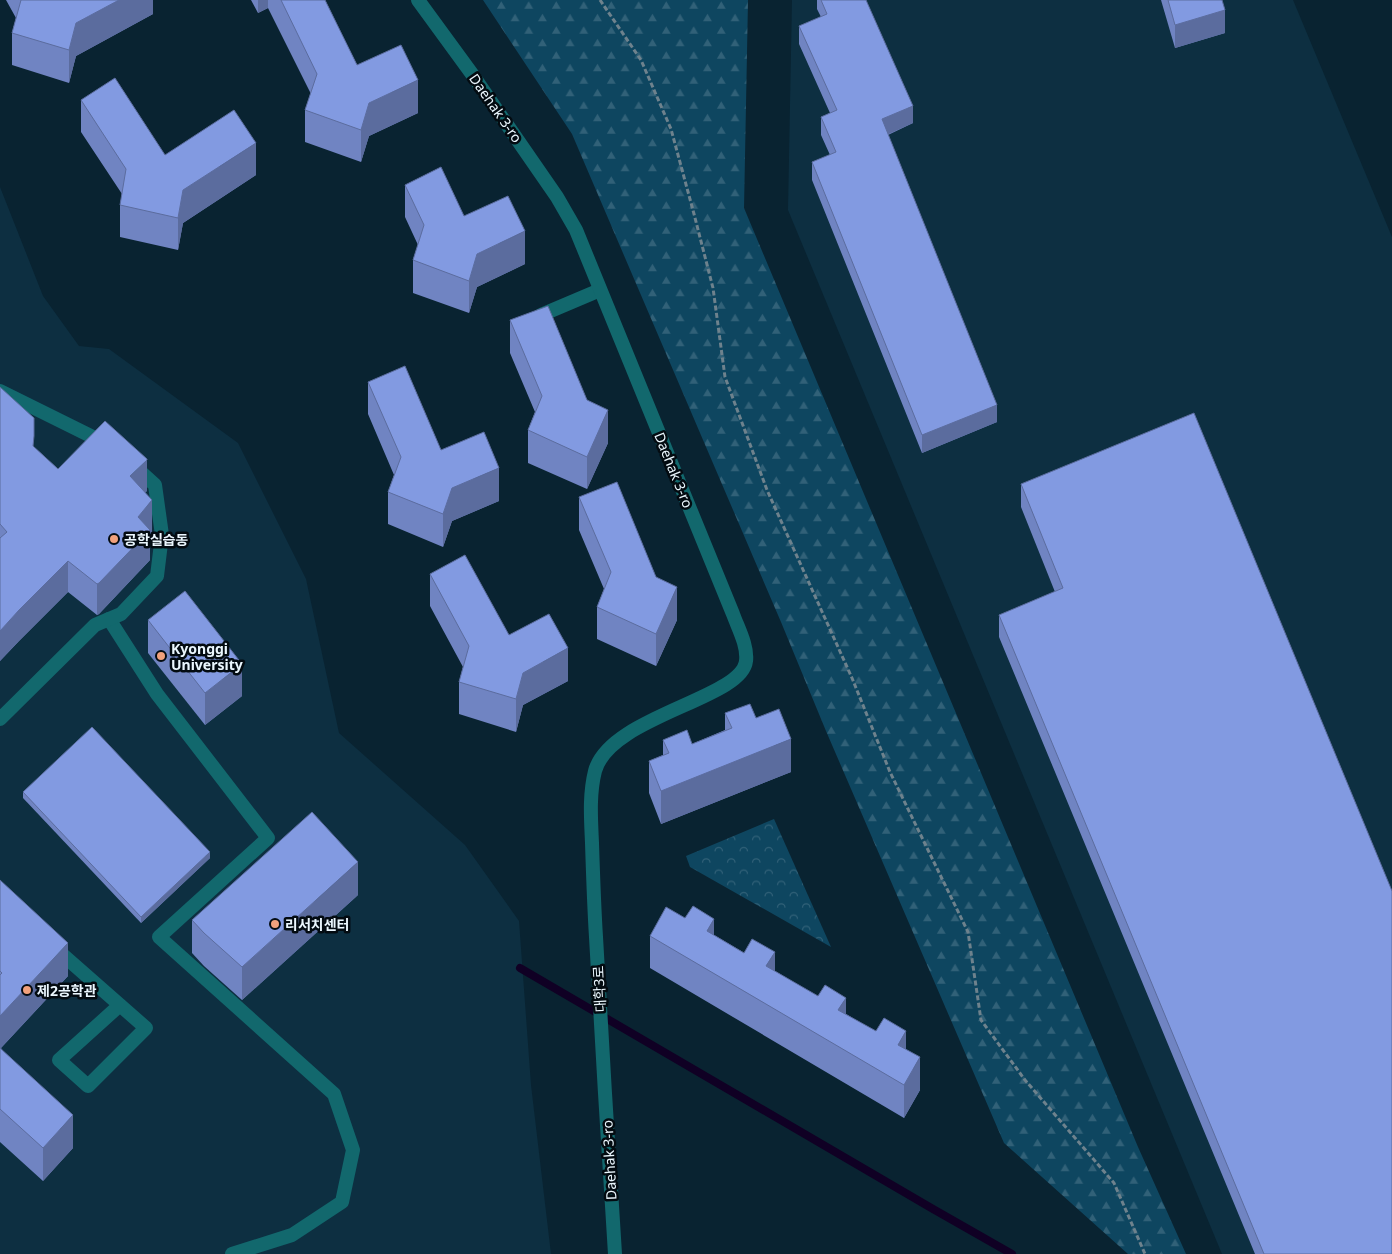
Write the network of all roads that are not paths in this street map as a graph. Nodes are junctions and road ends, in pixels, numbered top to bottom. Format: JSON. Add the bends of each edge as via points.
{"nodes":[{"id":1,"x":418,"y":0,"type":"edge"},
{"id":2,"x":600,"y":290,"type":"junction"},
{"id":3,"x":541,"y":314,"type":"edge"},
{"id":4,"x":0,"y":391,"type":"edge"},
{"id":5,"x":109,"y":619,"type":"junction"},
{"id":6,"x":0,"y":719,"type":"edge"},
{"id":7,"x":595,"y":912,"type":"joint"},
{"id":8,"x":45,"y":940,"type":"edge"},
{"id":9,"x":120,"y":1005,"type":"junction"},
{"id":10,"x":604,"y":1065,"type":"joint"},
{"id":11,"x":232,"y":1254,"type":"edge"},
{"id":12,"x":614,"y":1254,"type":"edge"}],
"edges":[{"from":1,"to":2,"type":"street","name":"Daehak 3-ro","via":[[558,197],[576,230]]},
{"from":2,"to":3,"type":"street"},
{"from":2,"to":7,"type":"street","name":"Daehak 3-ro","via":[[733,614],[746,662],[741,673],[724,685],[626,734],[607,750],[596,769],[591,794]]},
{"from":4,"to":5,"type":"street","via":[[111,446],[155,485],[162,535],[156,576],[121,614]]},
{"from":5,"to":6,"type":"street","via":[[95,625]]},
{"from":5,"to":11,"type":"street","via":[[157,694],[268,838],[159,938],[334,1094],[353,1150],[342,1202],[292,1235]]},
{"from":7,"to":10,"type":"street","name":"대학3로"},
{"from":8,"to":9,"type":"street"},
{"from":9,"to":9,"type":"street","via":[[146,1028],[88,1086],[59,1060]]},
{"from":10,"to":12,"type":"street","name":"Daehak 3-ro"}]}
